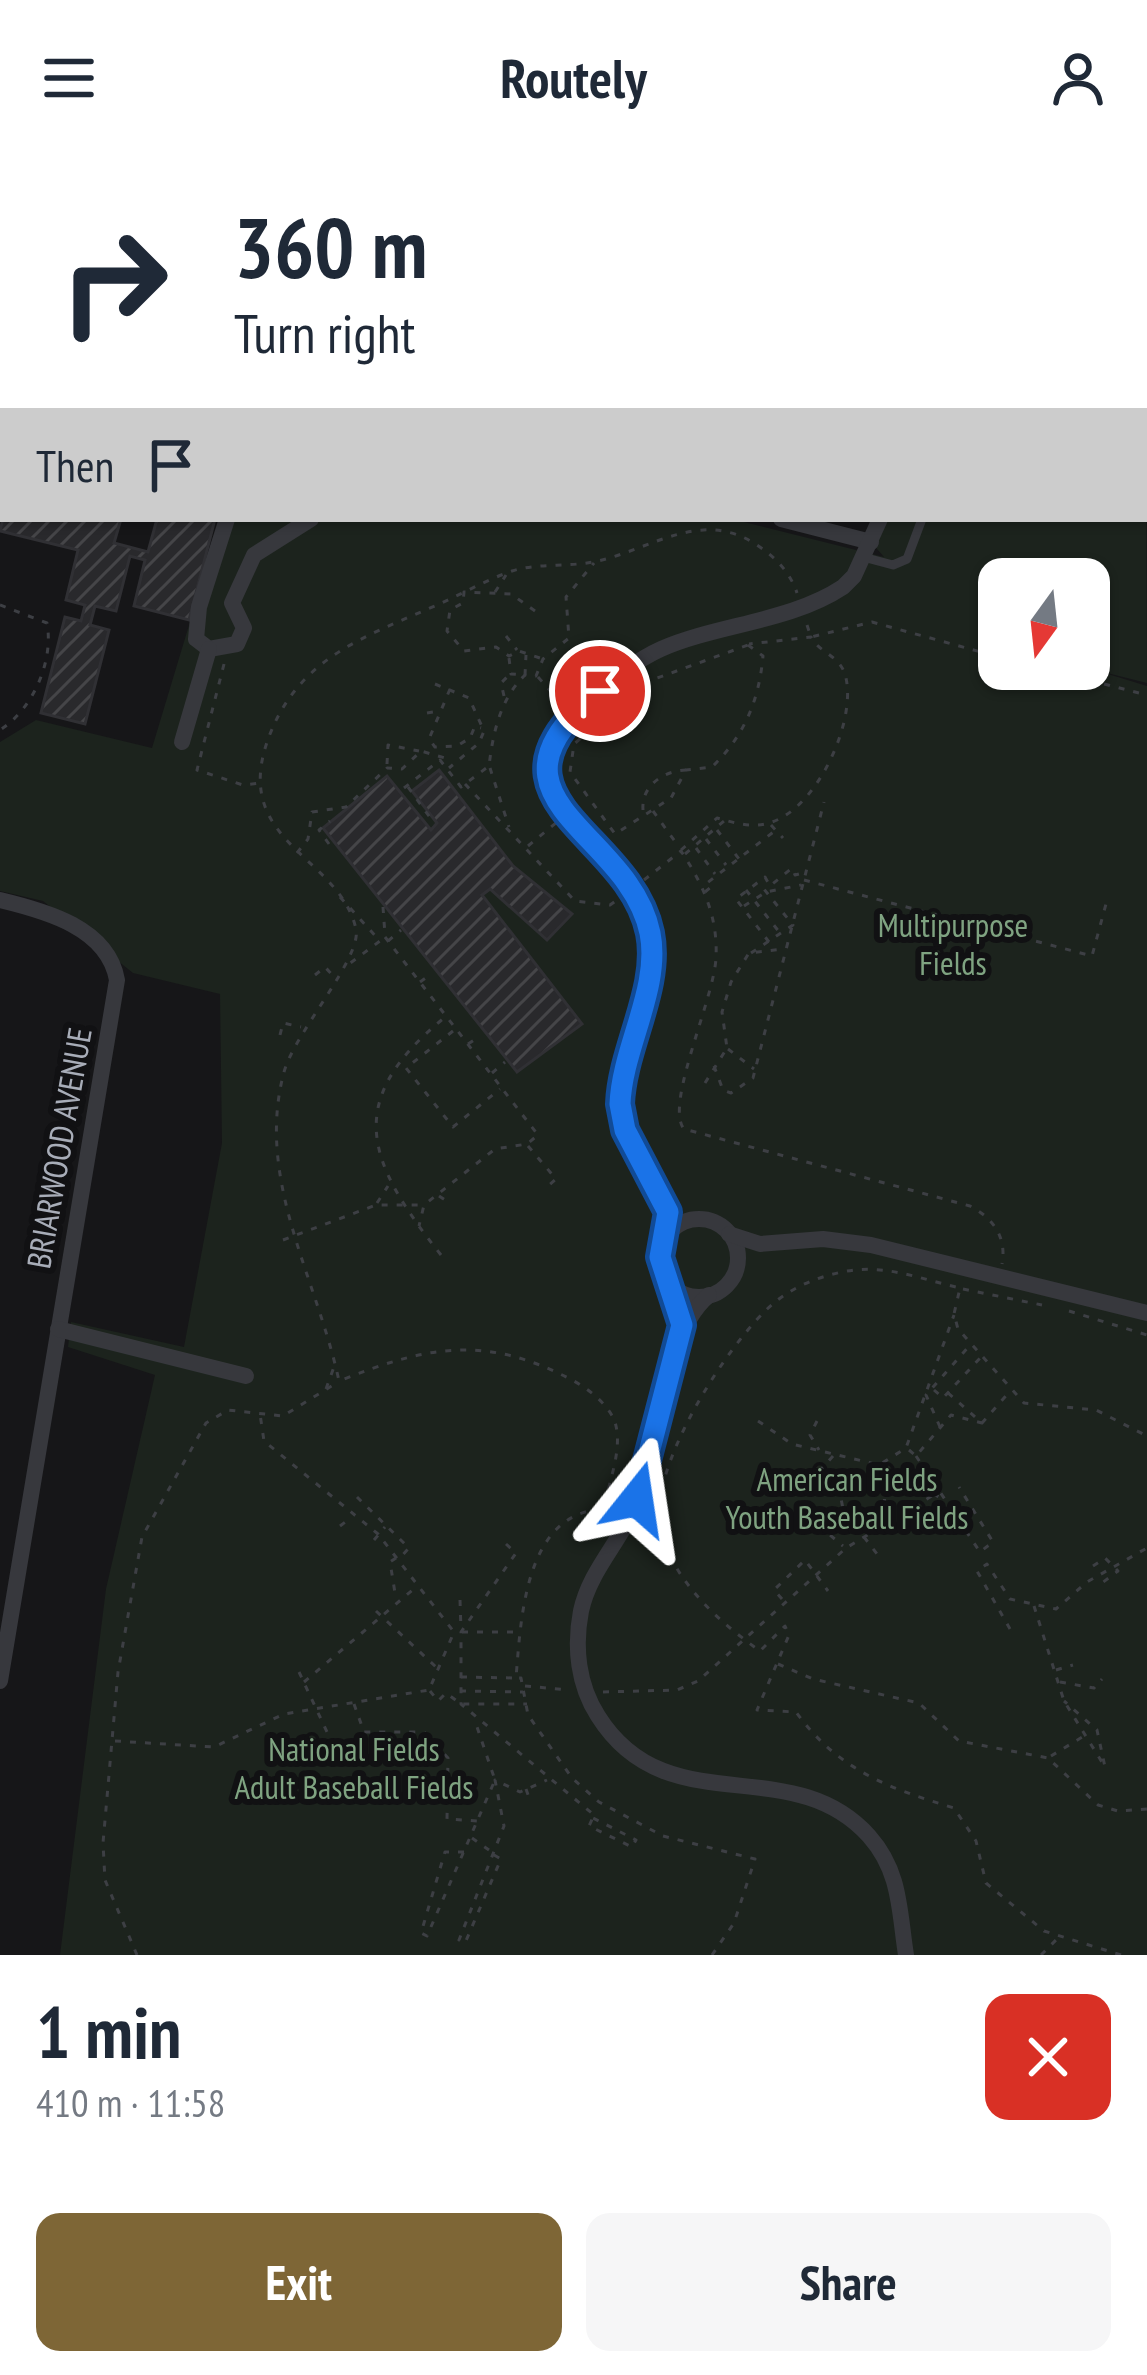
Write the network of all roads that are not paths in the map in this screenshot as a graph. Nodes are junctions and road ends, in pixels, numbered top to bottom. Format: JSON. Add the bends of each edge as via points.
{"nodes":[{"id":1,"x":226,"y":522,"type":"edge"},
{"id":2,"x":306,"y":522,"type":"edge"},
{"id":3,"x":790,"y":522,"type":"edge"},
{"id":4,"x":879,"y":522,"type":"edge"},
{"id":5,"x":921,"y":522,"type":"edge"},
{"id":6,"x":867,"y":549,"type":"junction"},
{"id":7,"x":209,"y":649,"type":"junction"},
{"id":8,"x":182,"y":742,"type":"dead end"},
{"id":9,"x":0,"y":900,"type":"edge"},
{"id":10,"x":663,"y":1199,"type":"junction"},
{"id":11,"x":696,"y":1220,"type":"junction"},
{"id":12,"x":729,"y":1234,"type":"junction"},
{"id":13,"x":667,"y":1236,"type":"junction"},
{"id":14,"x":768,"y":1243,"type":"junction"},
{"id":15,"x":737,"y":1266,"type":"junction"},
{"id":16,"x":674,"y":1286,"type":"junction"},
{"id":17,"x":710,"y":1294,"type":"junction"},
{"id":18,"x":1147,"y":1313,"type":"edge"},
{"id":19,"x":682,"y":1325,"type":"junction"},
{"id":20,"x":58,"y":1329,"type":"junction"},
{"id":21,"x":246,"y":1376,"type":"dead end"},
{"id":22,"x":0,"y":1681,"type":"edge"},
{"id":23,"x":906,"y":1955,"type":"edge"}],
"edges":[{"from":1,"to":7,"type":"street","via":[[199,607],[196,640]]},
{"from":2,"to":7,"type":"street","via":[[254,555],[232,602],[244,628],[237,644]]},
{"from":3,"to":6,"type":"street"},
{"from":4,"to":6,"type":"street"},
{"from":5,"to":6,"type":"lane","via":[[907,559],[893,565]]},
{"from":6,"to":10,"type":"street","via":[[843,587],[645,657],[554,735],[546,768],[553,791],[646,917],[652,956],[620,1104],[625,1130]]},
{"from":7,"to":8,"type":"street"},
{"from":9,"to":20,"type":"street","name":"BRIARWOOD AVENUE","via":[[92,937],[117,980]]},
{"from":10,"to":11,"type":"street"},
{"from":10,"to":13,"type":"street"},
{"from":11,"to":12,"type":"street"},
{"from":11,"to":13,"type":"street"},
{"from":12,"to":14,"type":"street"},
{"from":12,"to":15,"type":"street"},
{"from":13,"to":16,"type":"street","via":[[660,1257]]},
{"from":14,"to":15,"type":"street"},
{"from":14,"to":18,"type":"street","via":[[846,1240]]},
{"from":15,"to":17,"type":"street"},
{"from":16,"to":17,"type":"street"},
{"from":16,"to":19,"type":"street"},
{"from":17,"to":19,"type":"street"},
{"from":19,"to":23,"type":"street","via":[[632,1515],[584,1599],[578,1650],[585,1691],[607,1730],[657,1771],[803,1794],[850,1819],[898,1885]]},
{"from":20,"to":21,"type":"street"},
{"from":20,"to":22,"type":"street","name":"BRIARWOOD AVENUE"}]}
